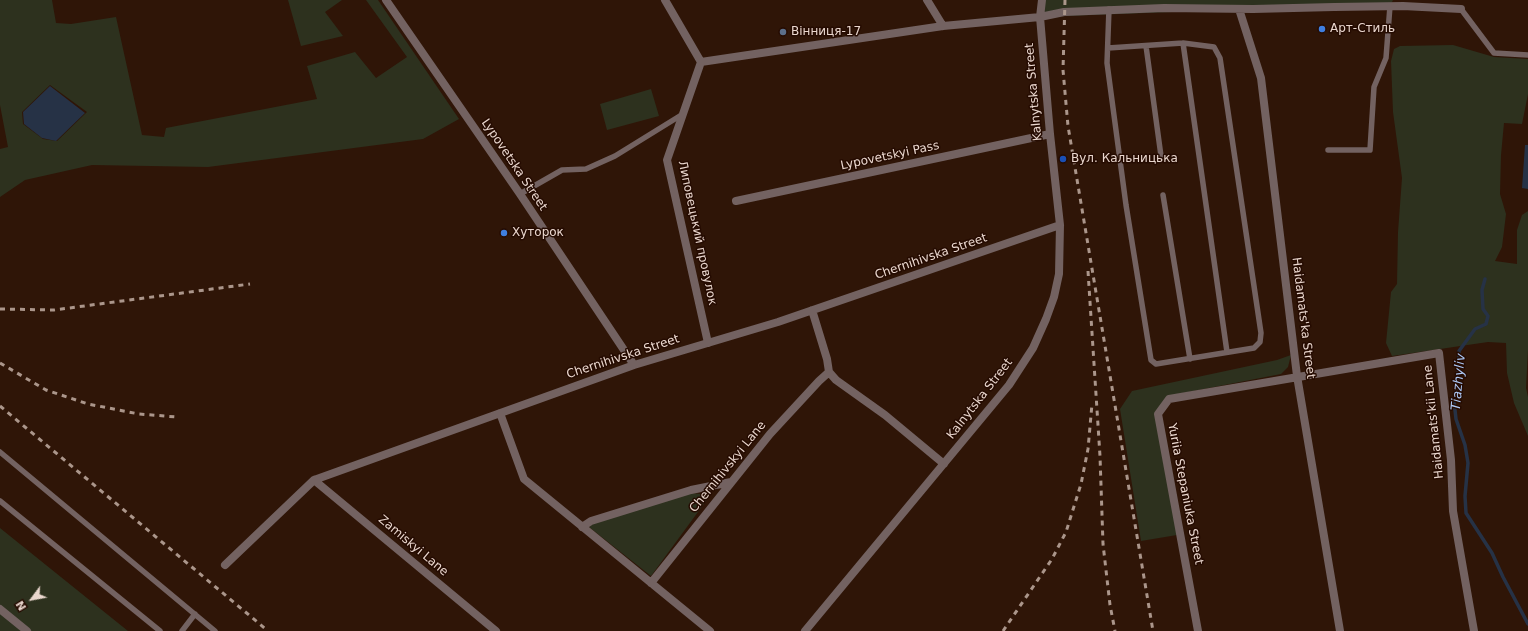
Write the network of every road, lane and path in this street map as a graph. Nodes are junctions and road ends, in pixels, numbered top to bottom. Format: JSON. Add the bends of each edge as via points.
{"nodes":[{"id":1,"x":386,"y":0,"type":"edge"},
{"id":2,"x":665,"y":0,"type":"edge"},
{"id":3,"x":927,"y":0,"type":"edge"},
{"id":4,"x":1042,"y":0,"type":"edge"},
{"id":5,"x":1403,"y":3,"type":"edge"},
{"id":6,"x":1390,"y":6,"type":"junction"},
{"id":7,"x":1238,"y":8,"type":"junction"},
{"id":8,"x":1109,"y":9,"type":"junction"},
{"id":9,"x":1460,"y":9,"type":"joint"},
{"id":10,"x":1040,"y":17,"type":"junction"},
{"id":11,"x":943,"y":26,"type":"junction"},
{"id":12,"x":1183,"y":43,"type":"junction"},
{"id":13,"x":1146,"y":46,"type":"junction"},
{"id":14,"x":1108,"y":48,"type":"junction"},
{"id":15,"x":1528,"y":54,"type":"edge"},
{"id":16,"x":701,"y":62,"type":"junction"},
{"id":17,"x":683,"y":114,"type":"junction"},
{"id":18,"x":1050,"y":134,"type":"junction"},
{"id":19,"x":1328,"y":150,"type":"dead end"},
{"id":20,"x":1161,"y":156,"type":"dead end"},
{"id":21,"x":520,"y":194,"type":"junction"},
{"id":22,"x":1163,"y":195,"type":"dead end"},
{"id":23,"x":736,"y":201,"type":"dead end"},
{"id":24,"x":1060,"y":225,"type":"junction"},
{"id":25,"x":812,"y":310,"type":"junction"},
{"id":26,"x":708,"y":343,"type":"junction"},
{"id":27,"x":1227,"y":352,"type":"junction"},
{"id":28,"x":1190,"y":358,"type":"junction"},
{"id":29,"x":634,"y":364,"type":"junction"},
{"id":30,"x":829,"y":372,"type":"junction"},
{"id":31,"x":1298,"y":376,"type":"junction"},
{"id":32,"x":500,"y":413,"type":"junction"},
{"id":33,"x":0,"y":452,"type":"edge"},
{"id":34,"x":944,"y":464,"type":"junction"},
{"id":35,"x":314,"y":480,"type":"junction"},
{"id":36,"x":731,"y":482,"type":"junction"},
{"id":37,"x":0,"y":501,"type":"edge"},
{"id":38,"x":582,"y":527,"type":"junction"},
{"id":39,"x":225,"y":565,"type":"dead end"},
{"id":40,"x":651,"y":583,"type":"junction"},
{"id":41,"x":0,"y":609,"type":"edge"},
{"id":42,"x":195,"y":614,"type":"junction"},
{"id":43,"x":27,"y":631,"type":"edge"},
{"id":44,"x":160,"y":631,"type":"edge"},
{"id":45,"x":182,"y":631,"type":"edge"},
{"id":46,"x":215,"y":631,"type":"edge"},
{"id":47,"x":496,"y":631,"type":"edge"},
{"id":48,"x":710,"y":631,"type":"edge"},
{"id":49,"x":805,"y":631,"type":"edge"},
{"id":50,"x":1198,"y":631,"type":"edge"},
{"id":51,"x":1340,"y":631,"type":"edge"},
{"id":52,"x":1474,"y":631,"type":"edge"}],
"edges":[{"from":1,"to":21,"type":"street","name":"Lypovetska Street"},
{"from":2,"to":16,"type":"street"},
{"from":3,"to":11,"type":"street"},
{"from":4,"to":10,"type":"street","name":"Kalnytska Street"},
{"from":5,"to":6,"type":"street"},
{"from":5,"to":9,"type":"street"},
{"from":6,"to":7,"type":"street"},
{"from":6,"to":19,"type":"lane","via":[[1386,58],[1374,87],[1370,150]]},
{"from":7,"to":8,"type":"street"},
{"from":7,"to":31,"type":"street","name":"Haidamats'ka Street","via":[[1261,78]]},
{"from":8,"to":10,"type":"street","via":[[1064,12]]},
{"from":8,"to":14,"type":"lane"},
{"from":9,"to":15,"type":"lane","via":[[1494,53]]},
{"from":10,"to":11,"type":"street"},
{"from":10,"to":18,"type":"street","name":"Kalnytska Street"},
{"from":11,"to":16,"type":"street"},
{"from":12,"to":13,"type":"lane"},
{"from":12,"to":27,"type":"lane"},
{"from":12,"to":27,"type":"lane","via":[[1214,47],[1220,58],[1261,333],[1260,342],[1254,348]]},
{"from":13,"to":14,"type":"lane"},
{"from":13,"to":20,"type":"lane"},
{"from":14,"to":28,"type":"lane","via":[[1107,63],[1126,204],[1151,360],[1156,364]]},
{"from":16,"to":17,"type":"street","name":"Липовецький провулок"},
{"from":17,"to":21,"type":"lane","via":[[615,156],[586,169],[562,170]]},
{"from":17,"to":26,"type":"street","name":"Липовецький провулок","via":[[667,160]]},
{"from":18,"to":23,"type":"street","name":"Lypovetskyi Pass"},
{"from":18,"to":24,"type":"street","name":"Kalnytska Street"},
{"from":21,"to":29,"type":"street","name":"Lypovetska Street"},
{"from":22,"to":28,"type":"lane"},
{"from":24,"to":25,"type":"street","name":"Chernihivska Street"},
{"from":24,"to":34,"type":"street","name":"Kalnytska Street","via":[[1059,274],[1054,297],[1040,334],[1009,385]]},
{"from":25,"to":26,"type":"street","name":"Chernihivska Street"},
{"from":25,"to":30,"type":"street"},
{"from":26,"to":29,"type":"street","name":"Chernihivska Street"},
{"from":27,"to":28,"type":"lane"},
{"from":29,"to":32,"type":"street","name":"Chernihivska Street"},
{"from":30,"to":34,"type":"street"},
{"from":30,"to":36,"type":"street","name":"Chernihivskyi Lane","via":[[770,434]]},
{"from":31,"to":50,"type":"street","name":"Yuriia Stepaniuka Street","via":[[1169,399],[1158,414]]},
{"from":31,"to":51,"type":"street","name":"Haidamats'ka Street"},
{"from":31,"to":52,"type":"street","name":"Haidamats'kii Lane","via":[[1439,353],[1451,460],[1453,511]]},
{"from":32,"to":35,"type":"street","name":"Chernihivska Street"},
{"from":32,"to":38,"type":"street","via":[[524,479]]},
{"from":33,"to":42,"type":"lane"},
{"from":34,"to":49,"type":"street","name":"Kalnytska Street"},
{"from":35,"to":39,"type":"street","name":"Chernihivska Street"},
{"from":35,"to":47,"type":"street","name":"Zamiskyi Lane"},
{"from":36,"to":38,"type":"street","via":[[691,490],[591,521]]},
{"from":36,"to":40,"type":"street","name":"Chernihivskyi Lane"},
{"from":37,"to":44,"type":"lane"},
{"from":38,"to":40,"type":"street"},
{"from":40,"to":48,"type":"street"},
{"from":41,"to":43,"type":"street"},
{"from":42,"to":45,"type":"lane"},
{"from":42,"to":46,"type":"lane"}]}
